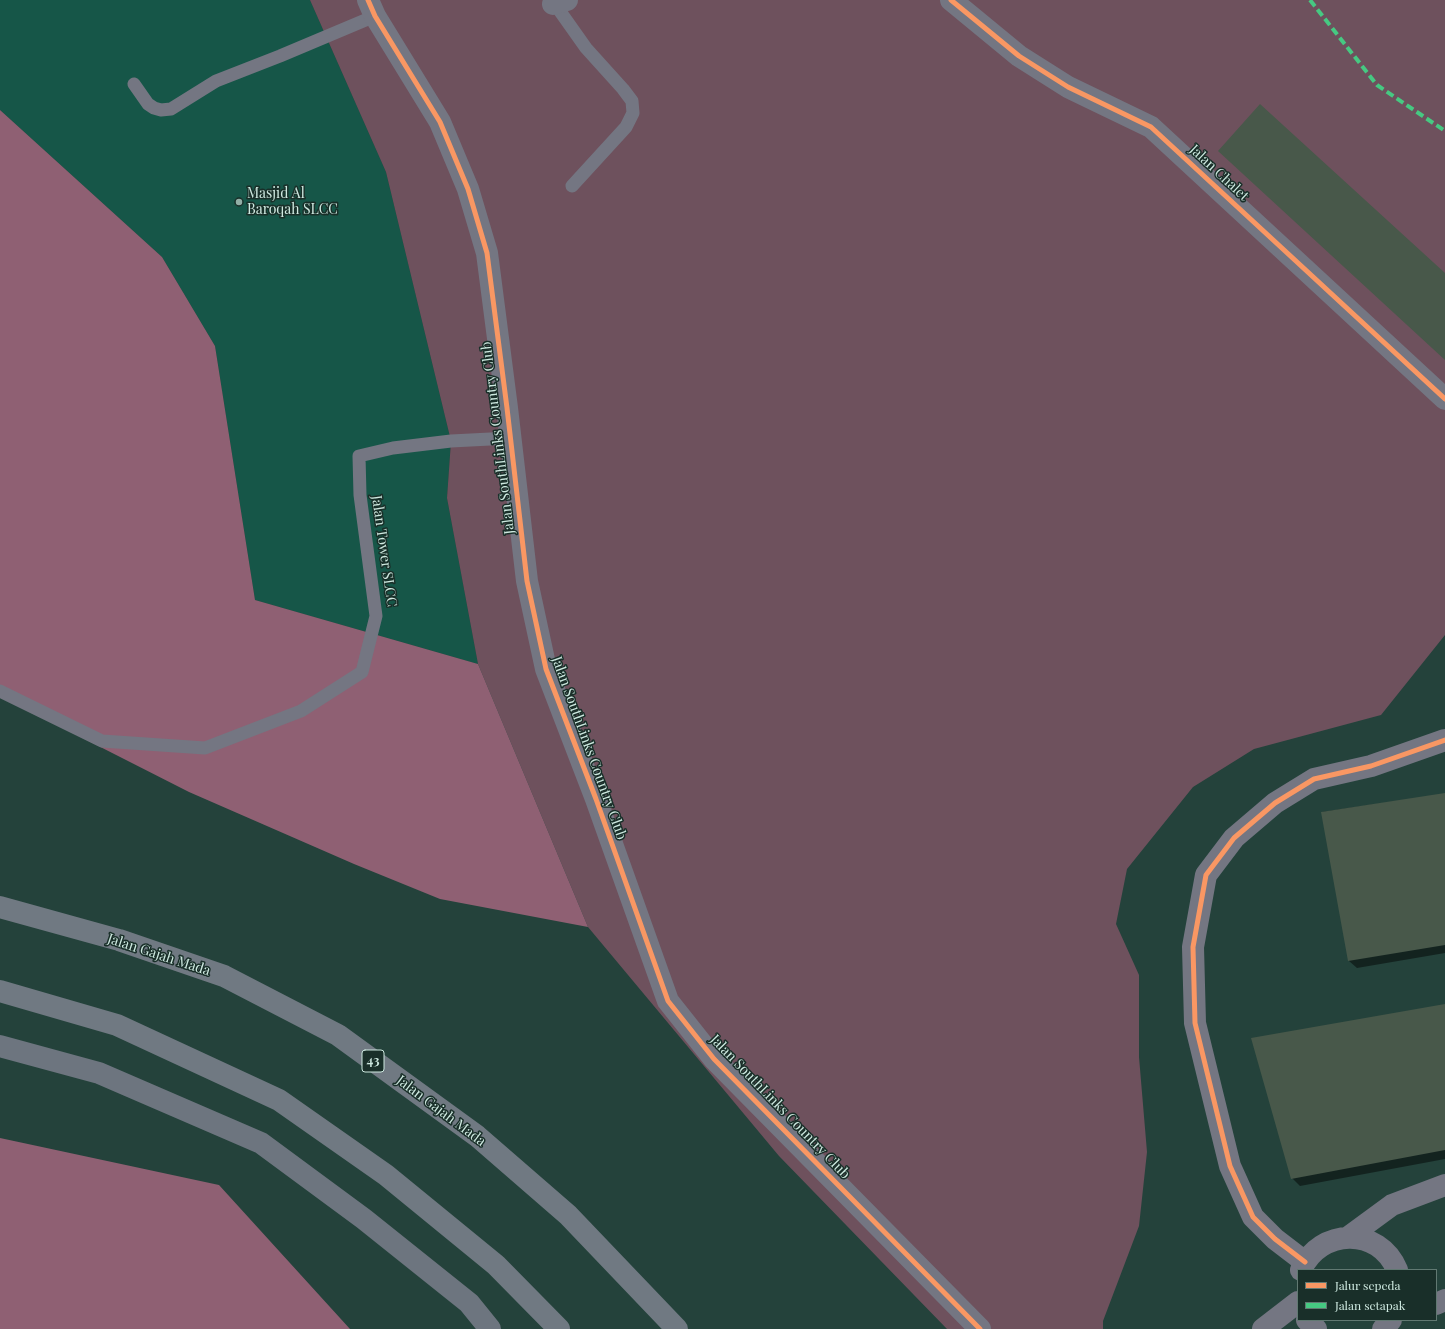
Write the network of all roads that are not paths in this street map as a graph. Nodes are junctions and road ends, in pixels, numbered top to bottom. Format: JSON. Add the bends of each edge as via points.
{"nodes":[{"id":1,"x":952,"y":0,"type":"edge"},
{"id":2,"x":557,"y":1,"type":"edge"},
{"id":3,"x":372,"y":8,"type":"edge"},
{"id":4,"x":134,"y":84,"type":"dead end"},
{"id":5,"x":572,"y":186,"type":"dead end"},
{"id":6,"x":1445,"y":399,"type":"edge"},
{"id":7,"x":510,"y":438,"type":"junction"},
{"id":8,"x":0,"y":691,"type":"edge"},
{"id":9,"x":1445,"y":740,"type":"edge"},
{"id":10,"x":0,"y":907,"type":"edge"},
{"id":11,"x":0,"y":991,"type":"edge"},
{"id":12,"x":0,"y":1046,"type":"edge"},
{"id":13,"x":1445,"y":1185,"type":"edge"},
{"id":14,"x":1347,"y":1238,"type":"junction"},
{"id":15,"x":1303,"y":1266,"type":"edge"},
{"id":16,"x":1396,"y":1269,"type":"edge"},
{"id":17,"x":1297,"y":1303,"type":"edge"},
{"id":18,"x":1308,"y":1321,"type":"edge"},
{"id":19,"x":1390,"y":1321,"type":"edge"},
{"id":20,"x":490,"y":1329,"type":"edge"},
{"id":21,"x":559,"y":1329,"type":"edge"},
{"id":22,"x":677,"y":1329,"type":"edge"},
{"id":23,"x":980,"y":1329,"type":"edge"},
{"id":24,"x":1263,"y":1329,"type":"edge"},
{"id":25,"x":1316,"y":1329,"type":"edge"},
{"id":26,"x":1383,"y":1329,"type":"edge"}],
"edges":[{"from":1,"to":6,"type":"street","name":"Jalan Chalet","via":[[1019,56],[1068,87],[1151,127]]},
{"from":2,"to":5,"type":"lane","via":[[586,48],[632,101],[633,113],[626,127]]},
{"from":3,"to":4,"type":"lane","via":[[280,56],[216,81],[171,109],[161,110],[148,104]]},
{"from":3,"to":7,"type":"street","name":"Jalan SouthLinks Country Club","via":[[440,122],[468,188],[487,253]]},
{"from":7,"to":8,"type":"lane","name":"Jalan Tower SLCC","via":[[451,441],[393,448],[359,456],[360,495],[376,616],[362,672],[302,711],[205,748],[102,741]]},
{"from":7,"to":23,"type":"street","name":"Jalan SouthLinks Country Club","via":[[527,581],[546,669],[668,1000],[714,1059]]},
{"from":9,"to":15,"type":"street","via":[[1371,766],[1314,779],[1275,803],[1234,838],[1206,875],[1193,947],[1195,1023],[1230,1166],[1253,1217]]},
{"from":10,"to":22,"type":"highway","name":"Jalan Gajah Mada","number":"43","via":[[119,940],[224,976],[338,1036],[477,1136],[568,1215]]},
{"from":11,"to":21,"type":"highway","via":[[117,1025],[279,1100],[386,1176],[484,1255]]},
{"from":12,"to":20,"type":"main road","via":[[99,1073],[261,1143],[364,1219],[469,1303]]},
{"from":13,"to":14,"type":"street","via":[[1392,1205]]},
{"from":14,"to":15,"type":"street","via":[[1323,1245],[1313,1252]]},
{"from":14,"to":16,"type":"street","via":[[1361,1239],[1374,1244],[1386,1252]]},
{"from":17,"to":24,"type":"street"},
{"from":18,"to":25,"type":"street"},
{"from":19,"to":26,"type":"street"}]}
